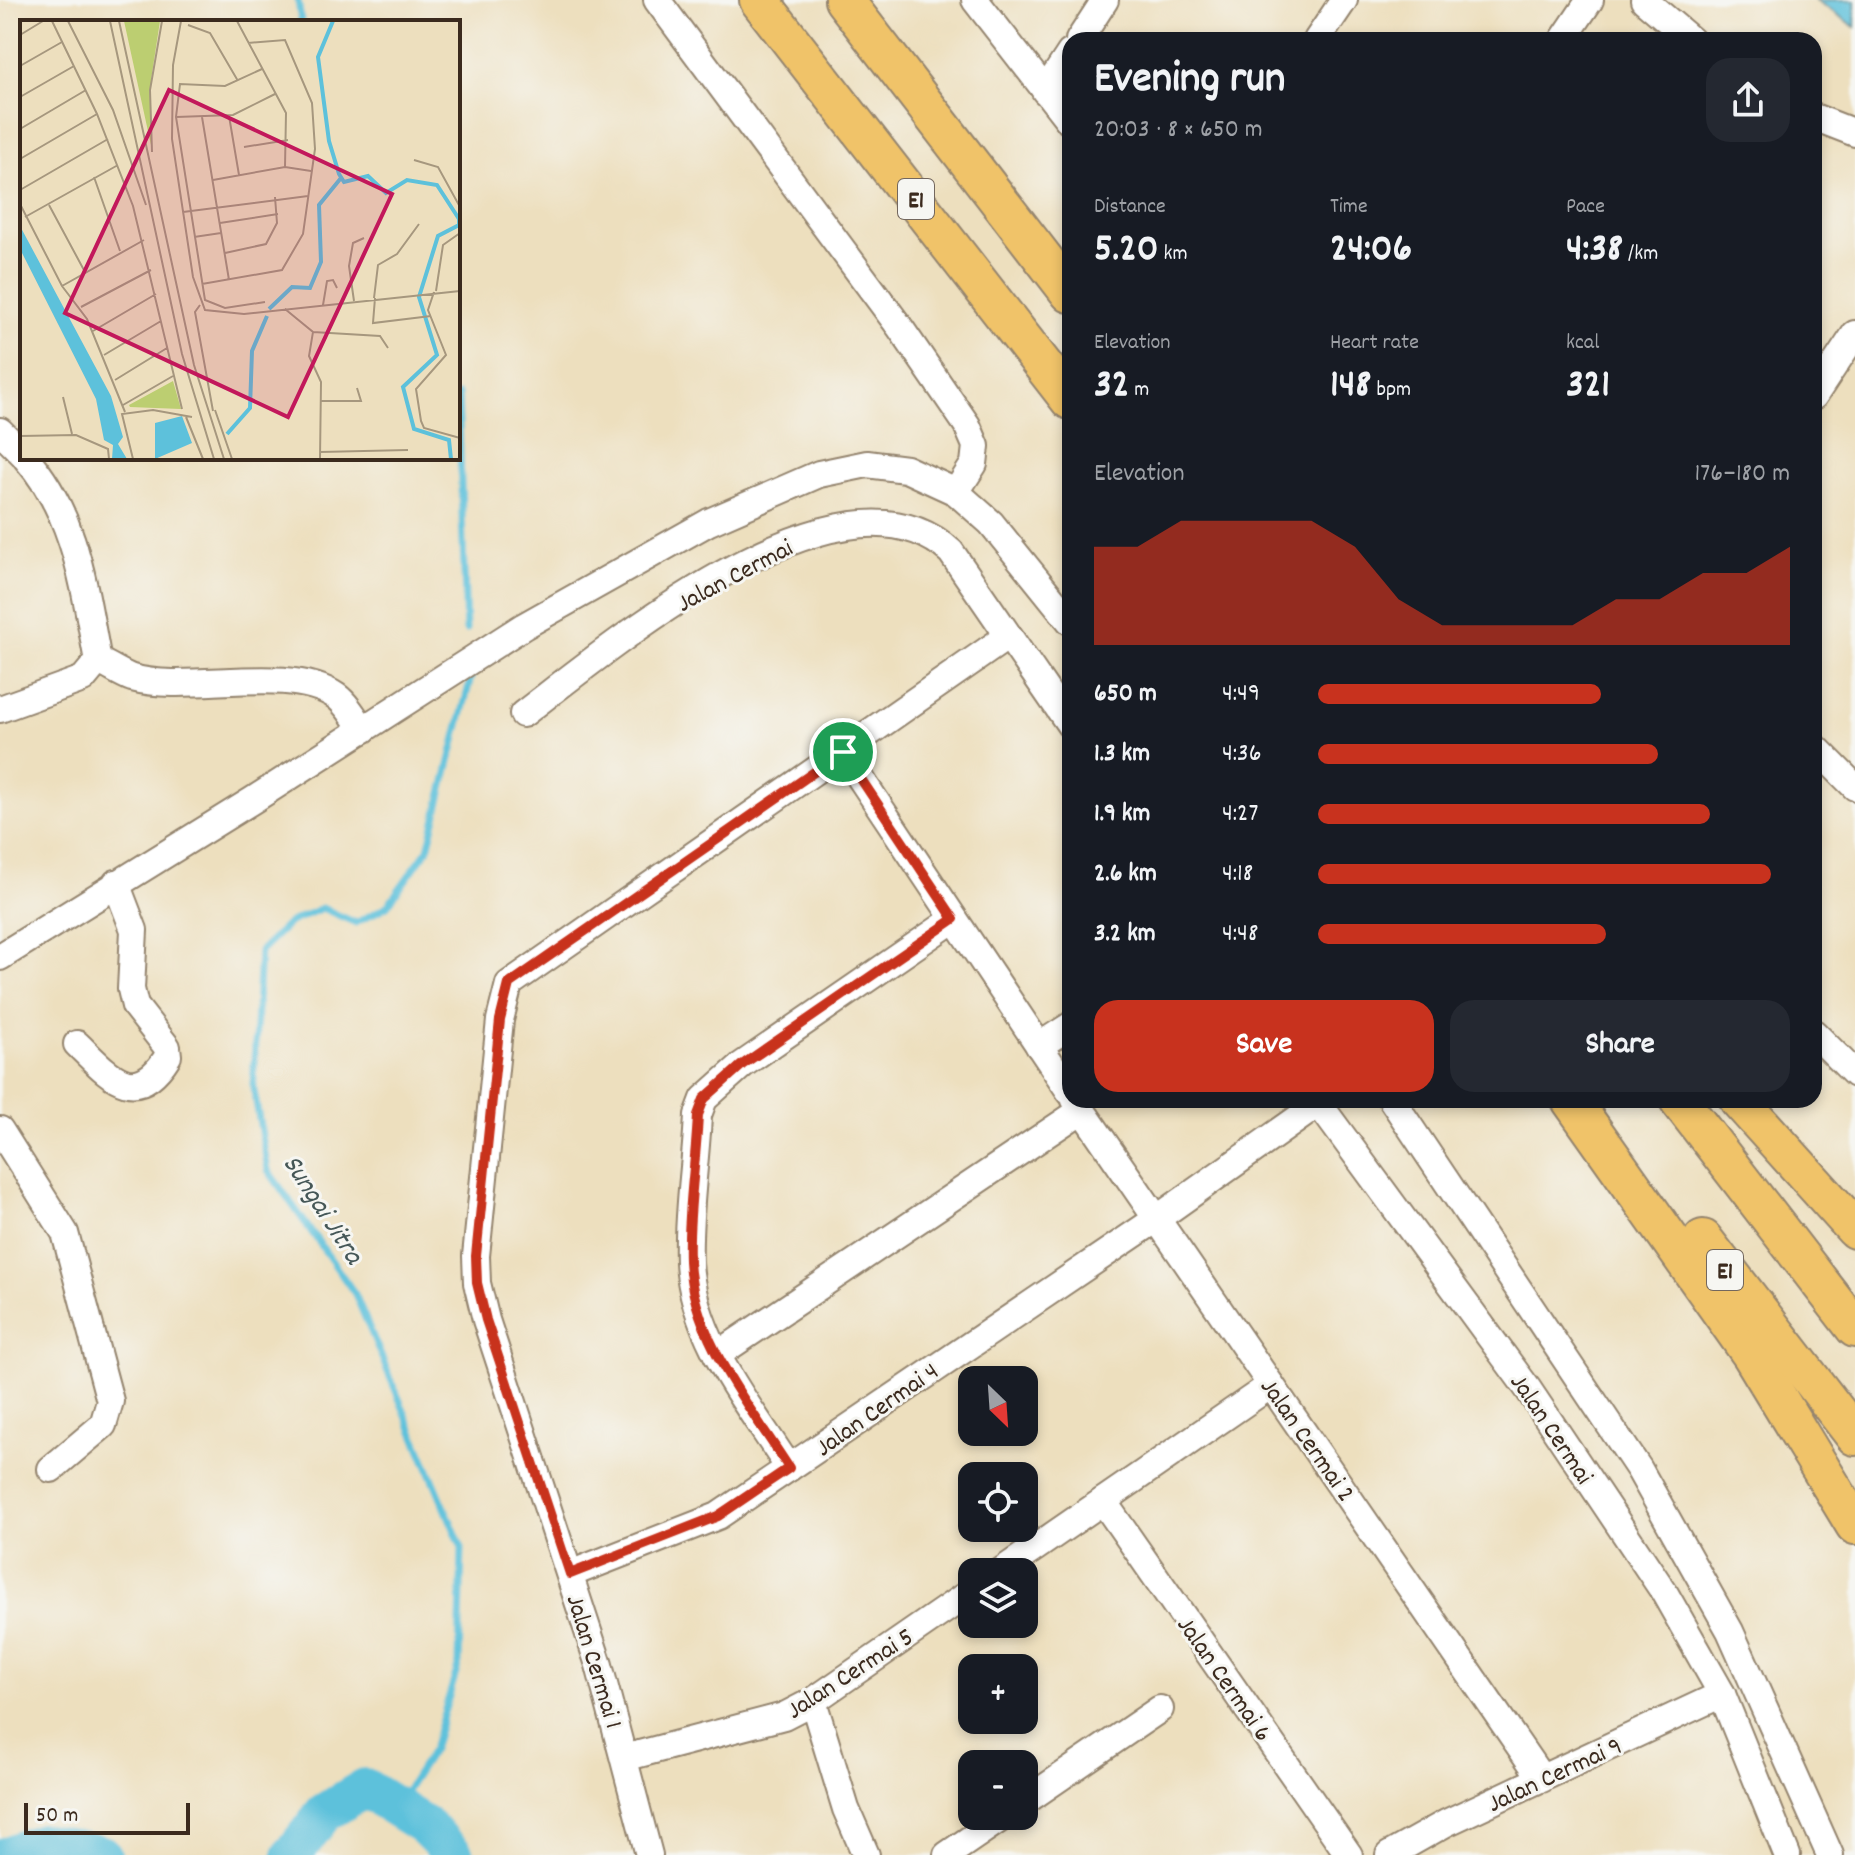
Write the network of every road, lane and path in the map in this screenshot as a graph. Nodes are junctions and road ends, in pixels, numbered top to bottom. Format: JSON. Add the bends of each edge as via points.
{"nodes":[{"id":1,"x":657,"y":0,"type":"edge"},
{"id":2,"x":759,"y":0,"type":"edge"},
{"id":3,"x":844,"y":0,"type":"edge"},
{"id":4,"x":975,"y":0,"type":"edge"},
{"id":5,"x":1105,"y":0,"type":"edge"},
{"id":6,"x":1344,"y":0,"type":"edge"},
{"id":7,"x":1590,"y":0,"type":"edge"},
{"id":8,"x":1644,"y":0,"type":"edge"},
{"id":9,"x":1084,"y":32,"type":"edge"},
{"id":10,"x":1322,"y":32,"type":"edge"},
{"id":11,"x":1568,"y":32,"type":"edge"},
{"id":12,"x":1682,"y":32,"type":"edge"},
{"id":13,"x":1062,"y":65,"type":"edge"},
{"id":14,"x":1045,"y":91,"type":"junction"},
{"id":15,"x":1062,"y":112,"type":"edge"},
{"id":16,"x":1822,"y":120,"type":"edge"},
{"id":17,"x":1855,"y":133,"type":"edge"},
{"id":18,"x":1062,"y":283,"type":"edge"},
{"id":19,"x":1853,"y":342,"type":"edge"},
{"id":20,"x":1822,"y":385,"type":"edge"},
{"id":21,"x":1062,"y":390,"type":"edge"},
{"id":22,"x":0,"y":431,"type":"edge"},
{"id":23,"x":20,"y":451,"type":"edge"},
{"id":24,"x":27,"y":460,"type":"edge"},
{"id":25,"x":956,"y":492,"type":"junction"},
{"id":26,"x":1062,"y":611,"type":"edge"},
{"id":27,"x":1008,"y":636,"type":"junction"},
{"id":28,"x":98,"y":661,"type":"junction"},
{"id":29,"x":0,"y":709,"type":"edge"},
{"id":30,"x":523,"y":714,"type":"dead end"},
{"id":31,"x":1062,"y":714,"type":"edge"},
{"id":32,"x":363,"y":730,"type":"junction"},
{"id":33,"x":843,"y":752,"type":"junction"},
{"id":34,"x":1822,"y":754,"type":"edge"},
{"id":35,"x":1855,"y":787,"type":"edge"},
{"id":36,"x":116,"y":883,"type":"junction"},
{"id":37,"x":954,"y":919,"type":"junction"},
{"id":38,"x":0,"y":957,"type":"edge"},
{"id":39,"x":1062,"y":1031,"type":"edge"},
{"id":40,"x":1822,"y":1041,"type":"edge"},
{"id":41,"x":77,"y":1044,"type":"dead end"},
{"id":42,"x":1039,"y":1046,"type":"junction"},
{"id":43,"x":1855,"y":1074,"type":"edge"},
{"id":44,"x":1062,"y":1080,"type":"edge"},
{"id":45,"x":1066,"y":1108,"type":"edge"},
{"id":46,"x":1081,"y":1108,"type":"edge"},
{"id":47,"x":1309,"y":1108,"type":"edge"},
{"id":48,"x":1324,"y":1108,"type":"edge"},
{"id":49,"x":1397,"y":1108,"type":"edge"},
{"id":50,"x":1577,"y":1108,"type":"edge"},
{"id":51,"x":1606,"y":1108,"type":"edge"},
{"id":52,"x":1685,"y":1108,"type":"edge"},
{"id":53,"x":1746,"y":1108,"type":"edge"},
{"id":54,"x":0,"y":1130,"type":"edge"},
{"id":55,"x":1155,"y":1220,"type":"junction"},
{"id":56,"x":1855,"y":1229,"type":"edge"},
{"id":57,"x":1855,"y":1328,"type":"edge"},
{"id":58,"x":717,"y":1355,"type":"junction"},
{"id":59,"x":1271,"y":1385,"type":"junction"},
{"id":60,"x":1855,"y":1436,"type":"edge"},
{"id":61,"x":789,"y":1468,"type":"junction"},
{"id":62,"x":51,"y":1469,"type":"dead end"},
{"id":63,"x":1103,"y":1501,"type":"junction"},
{"id":64,"x":1855,"y":1525,"type":"edge"},
{"id":65,"x":1020,"y":1558,"type":"edge"},
{"id":66,"x":570,"y":1574,"type":"junction"},
{"id":67,"x":958,"y":1601,"type":"edge"},
{"id":68,"x":1722,"y":1694,"type":"junction"},
{"id":69,"x":813,"y":1701,"type":"junction"},
{"id":70,"x":1160,"y":1709,"type":"dead end"},
{"id":71,"x":624,"y":1758,"type":"junction"},
{"id":72,"x":1542,"y":1779,"type":"junction"},
{"id":73,"x":1038,"y":1792,"type":"edge"},
{"id":74,"x":984,"y":1830,"type":"edge"},
{"id":75,"x":649,"y":1855,"type":"edge"},
{"id":76,"x":866,"y":1855,"type":"edge"},
{"id":77,"x":947,"y":1855,"type":"edge"},
{"id":78,"x":1349,"y":1855,"type":"edge"},
{"id":79,"x":1389,"y":1855,"type":"edge"},
{"id":80,"x":1787,"y":1855,"type":"edge"},
{"id":81,"x":1830,"y":1855,"type":"edge"}],
"edges":[{"from":1,"to":25,"type":"street","via":[[967,425],[976,446],[974,464]]},
{"from":2,"to":21,"type":"highway","number":"E1"},
{"from":3,"to":18,"type":"highway"},
{"from":4,"to":14,"type":"street"},
{"from":5,"to":9,"type":"street"},
{"from":6,"to":10,"type":"street"},
{"from":7,"to":11,"type":"street"},
{"from":8,"to":12,"type":"street"},
{"from":13,"to":14,"type":"street"},
{"from":14,"to":15,"type":"street"},
{"from":16,"to":17,"type":"street"},
{"from":19,"to":20,"type":"street"},
{"from":22,"to":23,"type":"street"},
{"from":24,"to":28,"type":"street","via":[[66,521],[87,590]]},
{"from":25,"to":26,"type":"street","via":[[991,523]]},
{"from":25,"to":32,"type":"street","via":[[906,469],[867,464],[819,474],[709,522],[524,626]]},
{"from":27,"to":30,"type":"street","name":"Jalan Cermai","via":[[937,539],[878,522],[844,524],[738,565],[646,622]]},
{"from":27,"to":31,"type":"street","name":"Jalan Cermai"},
{"from":27,"to":33,"type":"street","name":"Jalan Cermai 1"},
{"from":28,"to":29,"type":"street","via":[[83,679]]},
{"from":28,"to":32,"type":"street","via":[[154,681],[310,686],[338,698]]},
{"from":32,"to":36,"type":"street"},
{"from":33,"to":37,"type":"street","name":"Jalan Cermai 2"},
{"from":33,"to":66,"type":"street","name":"Jalan Cermai 1","via":[[509,984],[500,1020],[477,1283]]},
{"from":34,"to":35,"type":"street"},
{"from":36,"to":38,"type":"street"},
{"from":36,"to":41,"type":"street","via":[[134,930],[135,1006],[167,1047],[168,1056],[151,1076],[126,1084],[111,1077]]},
{"from":37,"to":42,"type":"street","name":"Jalan Cermai 2"},
{"from":37,"to":58,"type":"street","via":[[808,1017],[704,1099],[698,1115],[689,1262]]},
{"from":39,"to":42,"type":"street"},
{"from":40,"to":43,"type":"street"},
{"from":42,"to":44,"type":"street","name":"Jalan Cermai 2"},
{"from":45,"to":58,"type":"street"},
{"from":46,"to":55,"type":"street","name":"Jalan Cermai 2"},
{"from":47,"to":55,"type":"street","name":"Jalan Cermai 4"},
{"from":48,"to":68,"type":"street","name":"Jalan Cermai","via":[[1528,1389],[1664,1592]]},
{"from":49,"to":81,"type":"street","via":[[1639,1469],[1730,1631]]},
{"from":50,"to":64,"type":"highway","via":[[1751,1354]]},
{"from":51,"to":60,"type":"highway","number":"E1"},
{"from":52,"to":57,"type":"highway"},
{"from":53,"to":56,"type":"highway"},
{"from":54,"to":62,"type":"street","via":[[65,1233],[110,1401],[103,1425]]},
{"from":55,"to":59,"type":"street","name":"Jalan Cermai 2"},
{"from":55,"to":61,"type":"street","name":"Jalan Cermai 4"},
{"from":58,"to":61,"type":"street"},
{"from":59,"to":63,"type":"street"},
{"from":59,"to":72,"type":"street","name":"Jalan Cermai 2"},
{"from":61,"to":66,"type":"street","name":"Jalan Cermai 4","via":[[718,1516]]},
{"from":63,"to":65,"type":"street"},
{"from":63,"to":78,"type":"street","name":"Jalan Cermai 6"},
{"from":66,"to":71,"type":"street","name":"Jalan Cermai 1"},
{"from":67,"to":69,"type":"street","name":"Jalan Cermai 5"},
{"from":68,"to":72,"type":"street","name":"Jalan Cermai 9"},
{"from":68,"to":80,"type":"street","name":"Jalan Cermai"},
{"from":69,"to":71,"type":"street","name":"Jalan Cermai 5","via":[[765,1723]]},
{"from":69,"to":76,"type":"street"},
{"from":70,"to":73,"type":"street"},
{"from":71,"to":75,"type":"street","name":"Jalan Cermai 1"},
{"from":72,"to":79,"type":"street","name":"Jalan Cermai 9"},
{"from":74,"to":77,"type":"street"}]}
